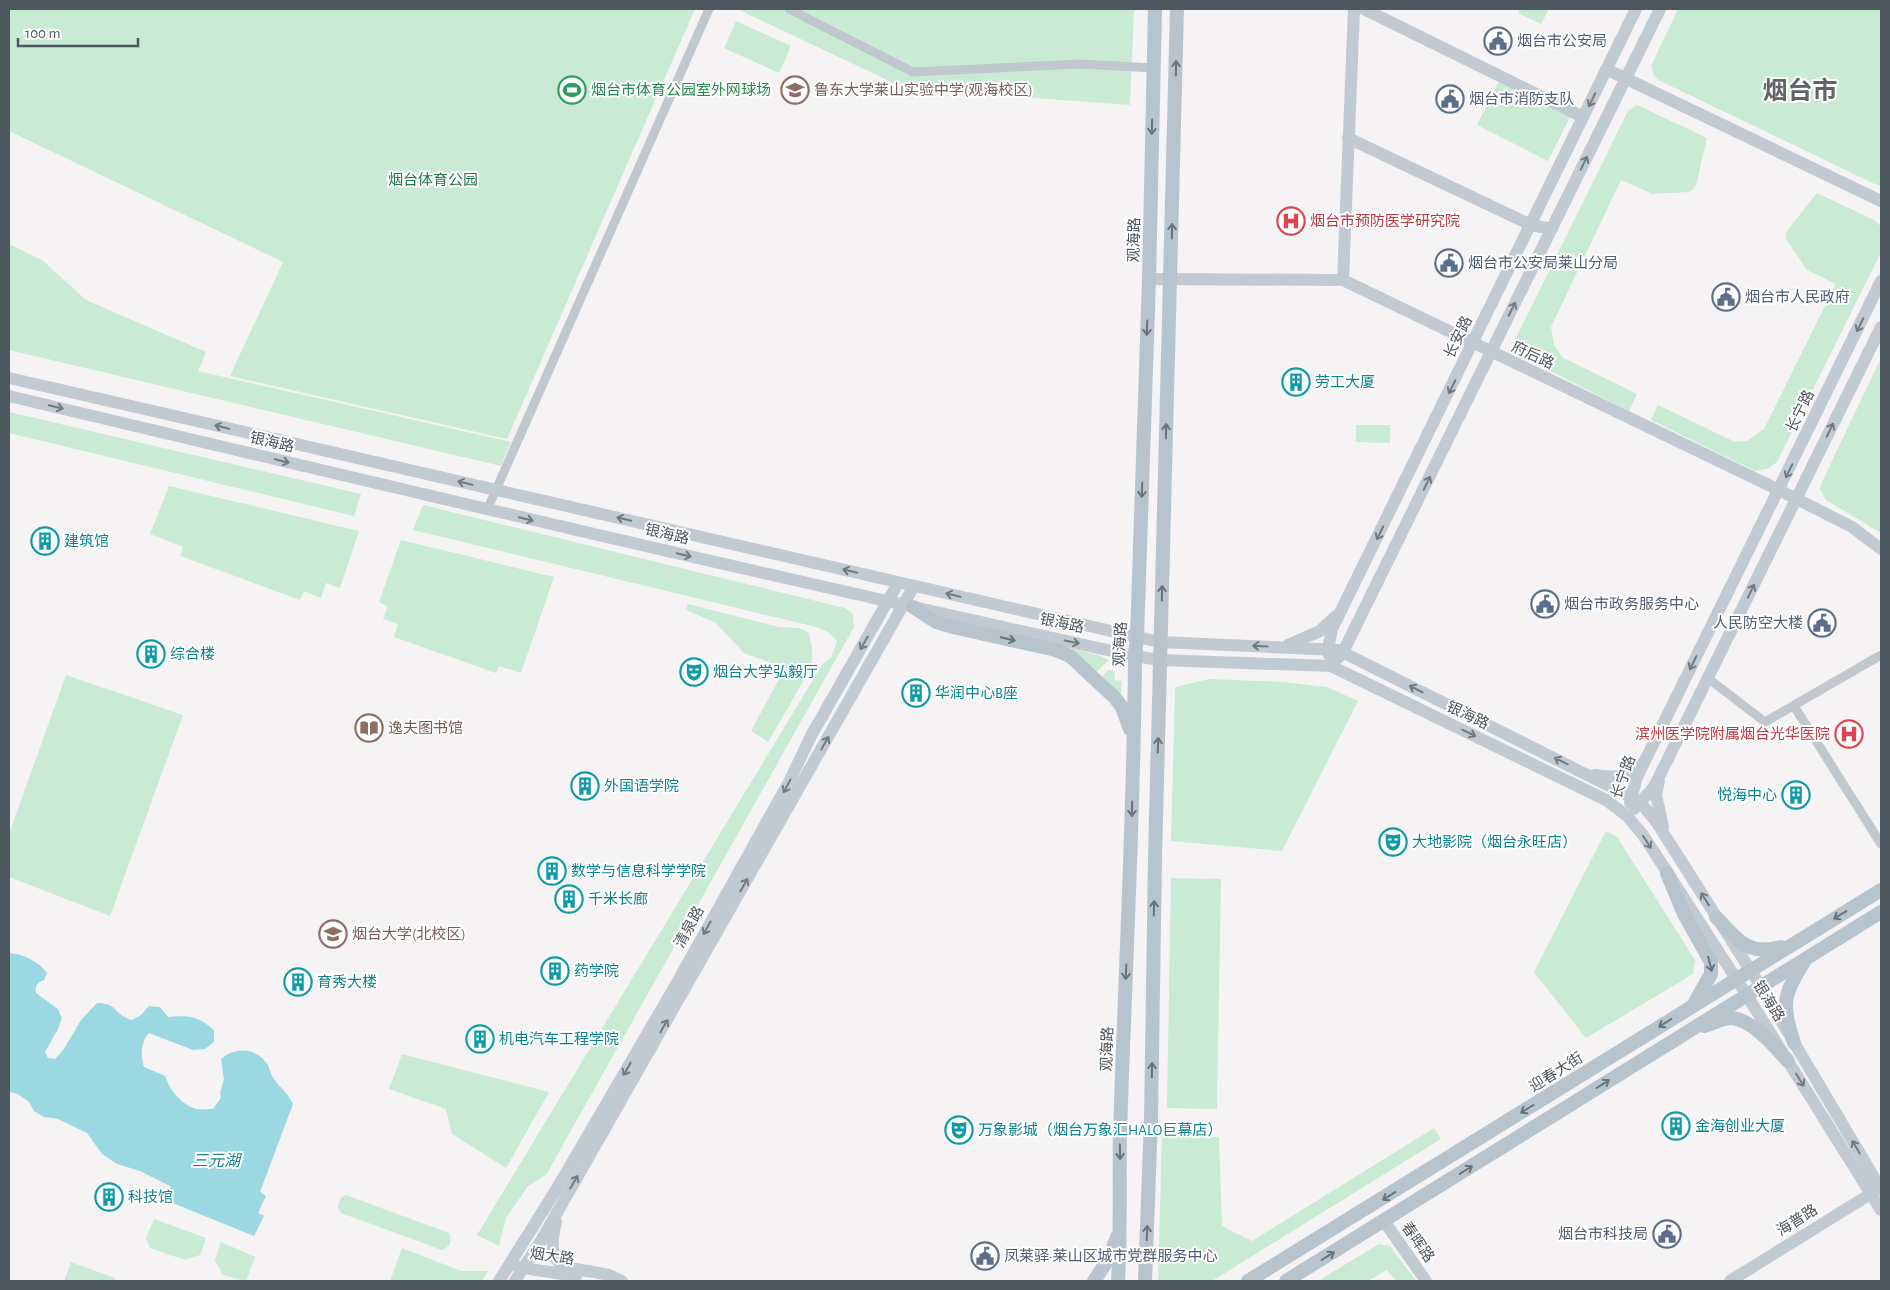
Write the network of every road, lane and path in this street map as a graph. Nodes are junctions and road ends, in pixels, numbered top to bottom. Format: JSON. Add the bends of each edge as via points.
{"nodes":[{"id":1,"x":709,"y":9,"type":"edge"},
{"id":2,"x":788,"y":9,"type":"edge"},
{"id":3,"x":1155,"y":9,"type":"edge"},
{"id":4,"x":1178,"y":9,"type":"edge"},
{"id":5,"x":1354,"y":9,"type":"edge"},
{"id":6,"x":1364,"y":9,"type":"edge"},
{"id":7,"x":1636,"y":9,"type":"edge"},
{"id":8,"x":1660,"y":9,"type":"edge"},
{"id":9,"x":1154,"y":68,"type":"junction"},
{"id":10,"x":1606,"y":69,"type":"junction"},
{"id":11,"x":1625,"y":79,"type":"junction"},
{"id":12,"x":1583,"y":117,"type":"junction"},
{"id":13,"x":1348,"y":138,"type":"junction"},
{"id":14,"x":1881,"y":201,"type":"edge"},
{"id":15,"x":1531,"y":225,"type":"junction"},
{"id":16,"x":1552,"y":229,"type":"junction"},
{"id":17,"x":1149,"y":279,"type":"junction"},
{"id":18,"x":1171,"y":280,"type":"junction"},
{"id":19,"x":1343,"y":280,"type":"junction"},
{"id":20,"x":1881,"y":281,"type":"edge"},
{"id":21,"x":1881,"y":327,"type":"edge"},
{"id":22,"x":1473,"y":344,"type":"junction"},
{"id":23,"x":1491,"y":353,"type":"junction"},
{"id":24,"x":1843,"y":359,"type":"junction"},
{"id":25,"x":1861,"y":368,"type":"junction"},
{"id":26,"x":9,"y":378,"type":"edge"},
{"id":27,"x":9,"y":396,"type":"edge"},
{"id":28,"x":495,"y":490,"type":"junction"},
{"id":29,"x":1779,"y":490,"type":"junction"},
{"id":30,"x":1796,"y":499,"type":"junction"},
{"id":31,"x":487,"y":510,"type":"junction"},
{"id":32,"x":1881,"y":548,"type":"edge"},
{"id":33,"x":898,"y":583,"type":"junction"},
{"id":34,"x":914,"y":586,"type":"junction"},
{"id":35,"x":1349,"y":595,"type":"junction"},
{"id":36,"x":888,"y":601,"type":"junction"},
{"id":37,"x":1367,"y":603,"type":"junction"},
{"id":38,"x":909,"y":606,"type":"junction"},
{"id":39,"x":1343,"y":608,"type":"junction"},
{"id":40,"x":1709,"y":632,"type":"junction"},
{"id":41,"x":1137,"y":637,"type":"junction"},
{"id":42,"x":1727,"y":641,"type":"junction"},
{"id":43,"x":1161,"y":642,"type":"junction"},
{"id":44,"x":1283,"y":647,"type":"junction"},
{"id":45,"x":1328,"y":649,"type":"junction"},
{"id":46,"x":1343,"y":652,"type":"junction"},
{"id":47,"x":1881,"y":655,"type":"edge"},
{"id":48,"x":1134,"y":656,"type":"junction"},
{"id":49,"x":1160,"y":660,"type":"junction"},
{"id":50,"x":1331,"y":666,"type":"junction"},
{"id":51,"x":1709,"y":679,"type":"junction"},
{"id":52,"x":1794,"y":706,"type":"junction"},
{"id":53,"x":1654,"y":742,"type":"junction"},
{"id":54,"x":1134,"y":744,"type":"junction"},
{"id":55,"x":1673,"y":750,"type":"junction"},
{"id":56,"x":1646,"y":759,"type":"junction"},
{"id":57,"x":1584,"y":773,"type":"junction"},
{"id":58,"x":1660,"y":776,"type":"junction"},
{"id":59,"x":1636,"y":800,"type":"junction"},
{"id":60,"x":1627,"y":816,"type":"junction"},
{"id":61,"x":1668,"y":840,"type":"junction"},
{"id":62,"x":1881,"y":844,"type":"edge"},
{"id":63,"x":1667,"y":873,"type":"junction"},
{"id":64,"x":1881,"y":890,"type":"edge"},
{"id":65,"x":1881,"y":912,"type":"edge"},
{"id":66,"x":1716,"y":917,"type":"junction"},
{"id":67,"x":1792,"y":944,"type":"junction"},
{"id":68,"x":1806,"y":959,"type":"junction"},
{"id":69,"x":1750,"y":970,"type":"junction"},
{"id":70,"x":1736,"y":978,"type":"junction"},
{"id":71,"x":1761,"y":987,"type":"junction"},
{"id":72,"x":1746,"y":994,"type":"junction"},
{"id":73,"x":1693,"y":1005,"type":"junction"},
{"id":74,"x":1687,"y":1032,"type":"junction"},
{"id":75,"x":1794,"y":1043,"type":"junction"},
{"id":76,"x":1788,"y":1061,"type":"junction"},
{"id":77,"x":1878,"y":1189,"type":"edge"},
{"id":78,"x":558,"y":1210,"type":"junction"},
{"id":79,"x":1881,"y":1210,"type":"edge"},
{"id":80,"x":1384,"y":1221,"type":"junction"},
{"id":81,"x":1121,"y":1227,"type":"junction"},
{"id":82,"x":508,"y":1265,"type":"junction"},
{"id":83,"x":518,"y":1275,"type":"edge"},
{"id":84,"x":499,"y":1281,"type":"edge"},
{"id":85,"x":554,"y":1281,"type":"edge"},
{"id":86,"x":610,"y":1281,"type":"edge"},
{"id":87,"x":622,"y":1281,"type":"edge"},
{"id":88,"x":1094,"y":1281,"type":"edge"},
{"id":89,"x":1118,"y":1281,"type":"edge"},
{"id":90,"x":1145,"y":1281,"type":"edge"},
{"id":91,"x":1248,"y":1281,"type":"edge"},
{"id":92,"x":1286,"y":1281,"type":"edge"},
{"id":93,"x":1426,"y":1281,"type":"edge"},
{"id":94,"x":1730,"y":1281,"type":"edge"}],
"edges":[{"from":1,"to":28,"type":"street"},
{"from":2,"to":9,"type":"street","via":[[913,72],[1080,64]]},
{"from":3,"to":9,"type":"main road","name":"观海路"},
{"from":18,"to":4,"type":"main road","one_way":true},
{"from":5,"to":13,"type":"main road"},
{"from":6,"to":12,"type":"main road"},
{"from":7,"to":10,"type":"main road","name":"长安路"},
{"from":8,"to":11,"type":"main road"},
{"from":9,"to":17,"type":"main road","name":"观海路","one_way":true},
{"from":10,"to":11,"type":"main road"},
{"from":10,"to":12,"type":"main road","name":"长安路","one_way":true},
{"from":11,"to":14,"type":"main road"},
{"from":16,"to":11,"type":"main road","one_way":true},
{"from":12,"to":15,"type":"main road","name":"长安路"},
{"from":13,"to":15,"type":"main road"},
{"from":13,"to":19,"type":"main road"},
{"from":15,"to":16,"type":"main road"},
{"from":15,"to":22,"type":"main road","name":"长安路"},
{"from":23,"to":16,"type":"main road","one_way":true},
{"from":17,"to":18,"type":"main road","name":"府后路"},
{"from":17,"to":41,"type":"main road","name":"观海路","one_way":true},
{"from":18,"to":19,"type":"main road","name":"府后路"},
{"from":43,"to":18,"type":"main road","one_way":true},
{"from":19,"to":22,"type":"main road","name":"府后路"},
{"from":20,"to":24,"type":"main road","name":"长宁路","one_way":true},
{"from":21,"to":25,"type":"main road","name":"长宁路"},
{"from":22,"to":23,"type":"main road","name":"府后路"},
{"from":22,"to":35,"type":"main road","name":"长安路","one_way":true},
{"from":23,"to":29,"type":"main road","name":"府后路"},
{"from":37,"to":23,"type":"main road","one_way":true},
{"from":24,"to":25,"type":"main road"},
{"from":24,"to":29,"type":"main road","name":"长宁路","one_way":true},
{"from":30,"to":25,"type":"main road","name":"长宁路","one_way":true},
{"from":28,"to":26,"type":"main road","name":"银海路","one_way":true},
{"from":27,"to":31,"type":"main road","name":"银海路","one_way":true},
{"from":28,"to":31,"type":"street"},
{"from":33,"to":28,"type":"main road","name":"银海路","one_way":true},
{"from":29,"to":30,"type":"main road","name":"府后路"},
{"from":29,"to":40,"type":"main road","name":"长宁路"},
{"from":30,"to":32,"type":"main road","name":"府后路","via":[[1852,527]]},
{"from":42,"to":30,"type":"main road","name":"长宁路","one_way":true},
{"from":31,"to":36,"type":"main road","name":"银海路","one_way":true},
{"from":33,"to":34,"type":"main road","name":"银海路"},
{"from":33,"to":36,"type":"main road","name":"清泉路"},
{"from":34,"to":38,"type":"main road","name":"清泉路"},
{"from":41,"to":34,"type":"main road","name":"银海路","one_way":true},
{"from":35,"to":37,"type":"main road"},
{"from":35,"to":39,"type":"main road","name":"长安路"},
{"from":36,"to":38,"type":"main road","name":"银海路"},
{"from":36,"to":82,"type":"main road","name":"清泉路","one_way":true,"via":[[664,1004],[551,1199]]},
{"from":37,"to":46,"type":"main road"},
{"from":38,"to":48,"type":"main road","name":"银海路","one_way":true},
{"from":38,"to":54,"type":"main road","one_way":true,"via":[[936,622],[1070,656],[1122,707]]},
{"from":78,"to":38,"type":"main road","name":"清泉路","one_way":true},
{"from":39,"to":44,"type":"main road","via":[[1320,631]]},
{"from":39,"to":45,"type":"main road","name":"长安路","via":[[1332,629]]},
{"from":40,"to":42,"type":"main road"},
{"from":40,"to":53,"type":"main road","name":"长宁路","one_way":true},
{"from":41,"to":43,"type":"main road","name":"银海路"},
{"from":41,"to":48,"type":"main road","name":"观海路"},
{"from":42,"to":51,"type":"main road","name":"长宁路"},
{"from":44,"to":43,"type":"main road","name":"银海路","one_way":true},
{"from":43,"to":49,"type":"main road"},
{"from":44,"to":45,"type":"main road","name":"银海路"},
{"from":45,"to":46,"type":"main road","name":"银海路"},
{"from":45,"to":50,"type":"main road","name":"长安路"},
{"from":46,"to":50,"type":"main road"},
{"from":57,"to":46,"type":"main road","name":"银海路","one_way":true},
{"from":47,"to":52,"type":"street"},
{"from":48,"to":49,"type":"main road","name":"银海路"},
{"from":48,"to":54,"type":"main road","name":"观海路"},
{"from":49,"to":50,"type":"main road","name":"银海路"},
{"from":90,"to":49,"type":"main road","one_way":true},
{"from":50,"to":60,"type":"main road","name":"银海路","one_way":true,"via":[[1606,800]]},
{"from":51,"to":52,"type":"street","via":[[1765,722]]},
{"from":51,"to":55,"type":"main road","name":"长宁路"},
{"from":52,"to":62,"type":"street"},
{"from":53,"to":55,"type":"main road","via":[[1656,756],[1666,758]]},
{"from":53,"to":56,"type":"main road","name":"长宁路"},
{"from":54,"to":81,"type":"main road","name":"观海路","one_way":true,"via":[[1120,1135]]},
{"from":55,"to":58,"type":"main road","name":"长宁路"},
{"from":56,"to":57,"type":"main road","via":[[1627,775]]},
{"from":56,"to":59,"type":"main road","name":"长宁路","via":[[1637,777]]},
{"from":57,"to":59,"type":"main road","name":"银海路"},
{"from":58,"to":59,"type":"main road","name":"长宁路","via":[[1654,787]]},
{"from":58,"to":61,"type":"main road","via":[[1656,794]]},
{"from":59,"to":60,"type":"main road","name":"长宁路"},
{"from":59,"to":61,"type":"main road","name":"银海路"},
{"from":60,"to":63,"type":"main road","name":"银海路","one_way":true},
{"from":66,"to":61,"type":"main road","name":"银海路","one_way":true},
{"from":63,"to":70,"type":"main road","name":"银海路"},
{"from":63,"to":73,"type":"main road","one_way":true,"via":[[1684,914],[1711,962],[1711,974]]},
{"from":64,"to":67,"type":"main road","name":"迎春大街","one_way":true},
{"from":65,"to":68,"type":"main road"},
{"from":66,"to":67,"type":"main road","via":[[1746,946],[1756,950],[1766,951]]},
{"from":66,"to":69,"type":"main road","name":"银海路"},
{"from":67,"to":69,"type":"main road","name":"迎春大街"},
{"from":68,"to":71,"type":"main road"},
{"from":68,"to":75,"type":"main road","via":[[1790,985],[1785,1004]]},
{"from":69,"to":70,"type":"main road","name":"迎春大街"},
{"from":69,"to":71,"type":"main road","name":"银海路"},
{"from":70,"to":72,"type":"main road","name":"银海路"},
{"from":70,"to":73,"type":"main road","name":"迎春大街"},
{"from":71,"to":72,"type":"main road"},
{"from":71,"to":75,"type":"main road","name":"银海路"},
{"from":72,"to":74,"type":"main road"},
{"from":72,"to":76,"type":"main road","name":"银海路"},
{"from":73,"to":91,"type":"main road","name":"迎春大街","one_way":true},
{"from":74,"to":76,"type":"main road","via":[[1730,1018],[1756,1029]]},
{"from":80,"to":74,"type":"main road","one_way":true},
{"from":77,"to":75,"type":"main road","name":"银海路","one_way":true},
{"from":76,"to":77,"type":"main road","name":"银海路","one_way":true},
{"from":77,"to":79,"type":"main road","name":"银海路"},
{"from":77,"to":94,"type":"main road","name":"海普路"},
{"from":78,"to":83,"type":"main road","name":"清泉路"},
{"from":78,"to":87,"type":"main road","via":[[551,1245],[560,1263],[566,1268],[607,1274]]},
{"from":92,"to":80,"type":"main road","one_way":true},
{"from":80,"to":93,"type":"main road","name":"春晖路"},
{"from":81,"to":88,"type":"main road"},
{"from":81,"to":89,"type":"main road","name":"观海路"},
{"from":82,"to":83,"type":"main road","name":"烟大路"},
{"from":82,"to":84,"type":"main road","name":"清泉路"},
{"from":83,"to":85,"type":"main road","name":"烟大路"},
{"from":83,"to":86,"type":"main road","name":"烟大路"}]}
